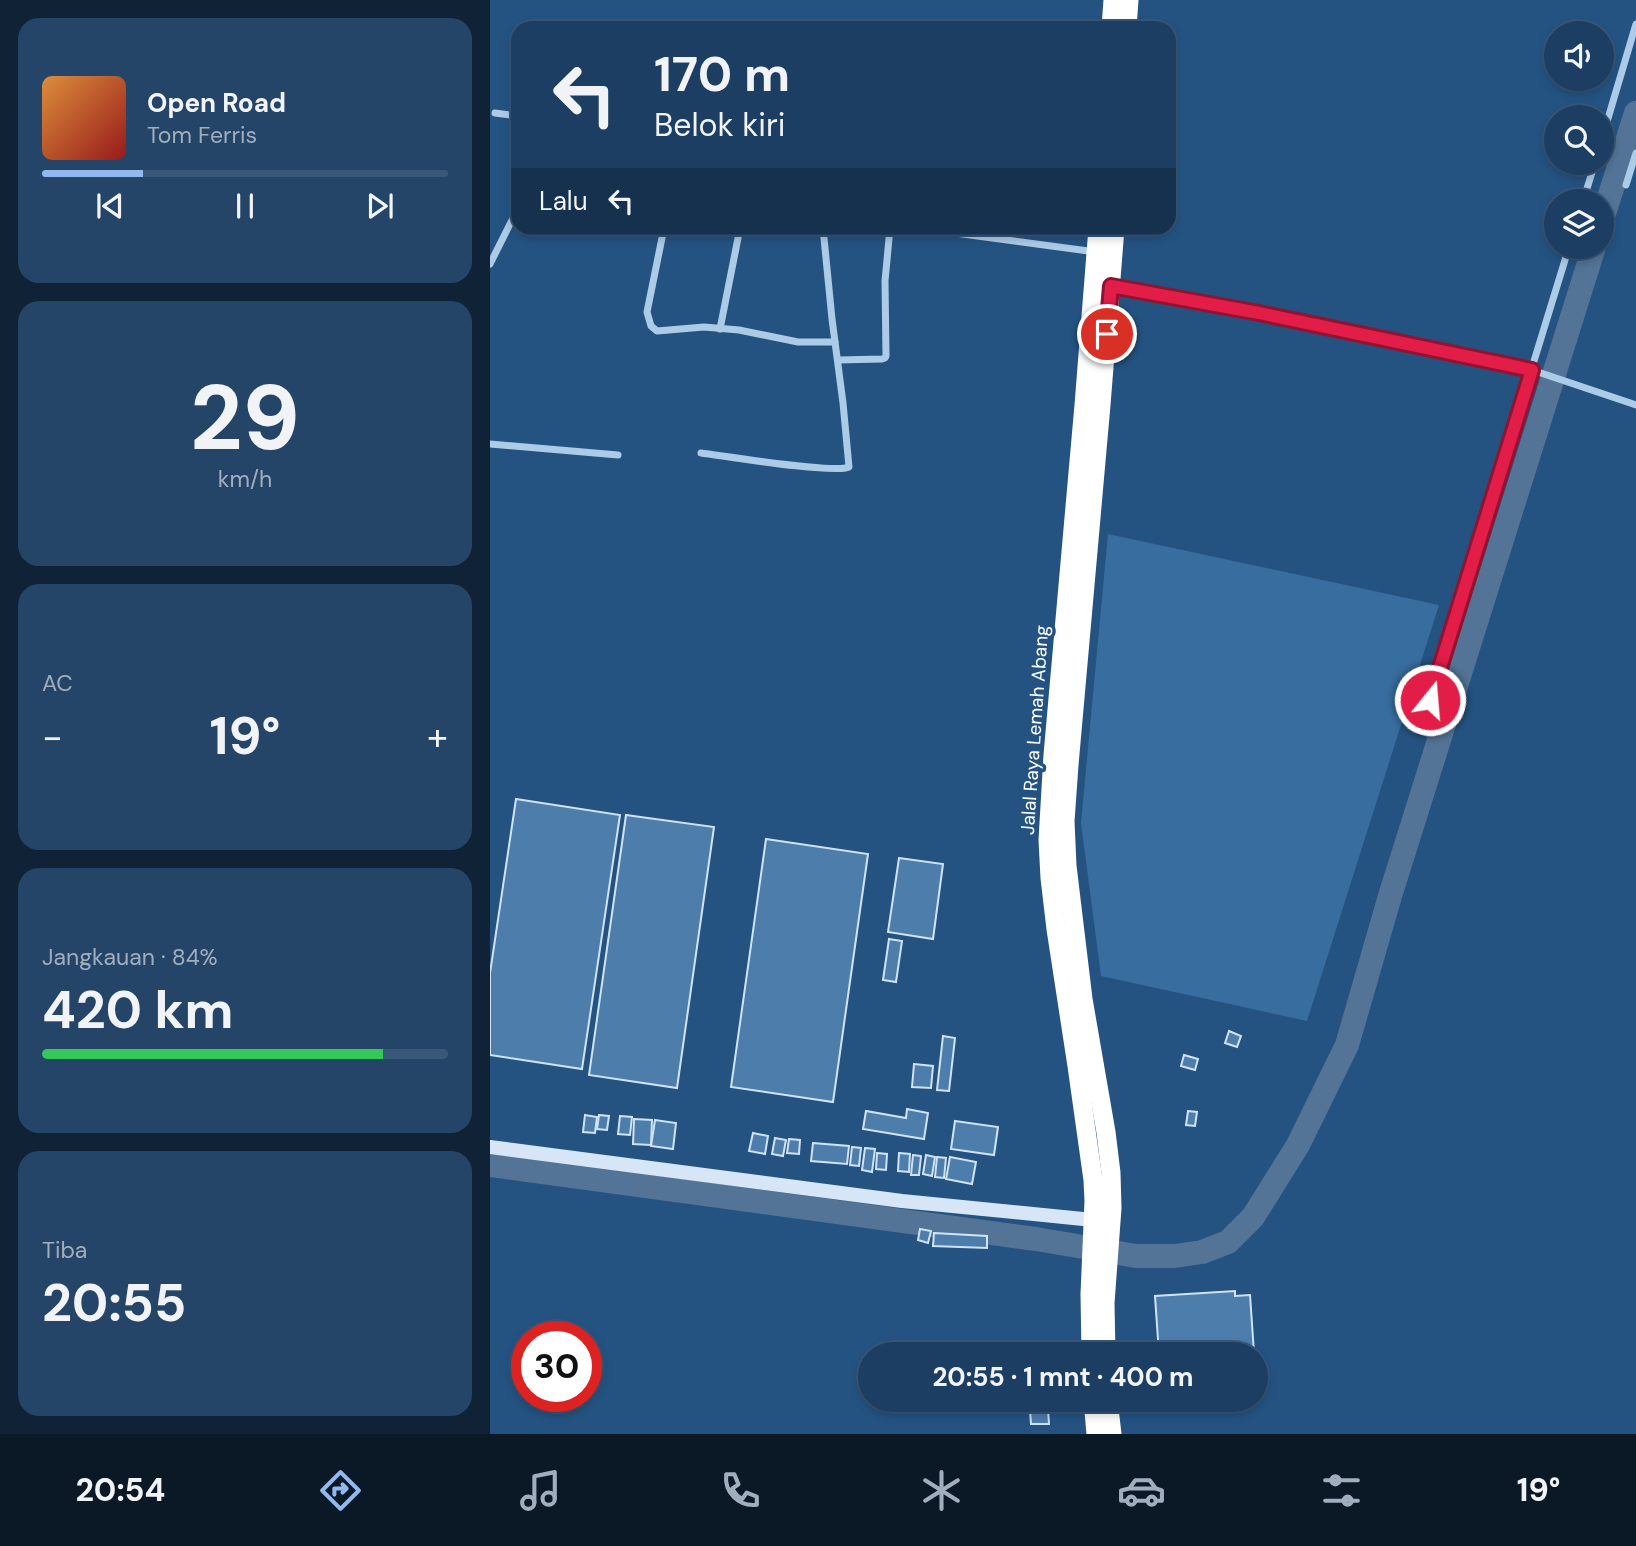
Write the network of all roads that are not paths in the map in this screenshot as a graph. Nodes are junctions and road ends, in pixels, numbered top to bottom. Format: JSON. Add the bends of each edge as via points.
{"nodes":[{"id":1,"x":1113,"y":0,"type":"edge"},
{"id":2,"x":1129,"y":0,"type":"edge"},
{"id":3,"x":1112,"y":21,"type":"edge"},
{"id":4,"x":1128,"y":21,"type":"edge"},
{"id":5,"x":1636,"y":24,"type":"edge"},
{"id":6,"x":1612,"y":105,"type":"edge"},
{"id":7,"x":495,"y":113,"type":"dead end"},
{"id":8,"x":511,"y":116,"type":"edge"},
{"id":9,"x":1636,"y":153,"type":"edge"},
{"id":10,"x":1626,"y":185,"type":"dead end"},
{"id":11,"x":511,"y":222,"type":"edge"},
{"id":12,"x":663,"y":235,"type":"edge"},
{"id":13,"x":739,"y":235,"type":"edge"},
{"id":14,"x":824,"y":235,"type":"edge"},
{"id":15,"x":889,"y":235,"type":"edge"},
{"id":16,"x":970,"y":235,"type":"edge"},
{"id":17,"x":1098,"y":235,"type":"edge"},
{"id":18,"x":1115,"y":235,"type":"edge"},
{"id":19,"x":1097,"y":252,"type":"junction"},
{"id":20,"x":1565,"y":259,"type":"edge"},
{"id":21,"x":490,"y":264,"type":"edge"},
{"id":22,"x":1111,"y":286,"type":"junction"},
{"id":23,"x":720,"y":329,"type":"junction"},
{"id":24,"x":835,"y":342,"type":"junction"},
{"id":25,"x":838,"y":360,"type":"junction"},
{"id":26,"x":1532,"y":370,"type":"junction"},
{"id":27,"x":1636,"y":405,"type":"edge"},
{"id":28,"x":490,"y":444,"type":"edge"},
{"id":29,"x":701,"y":453,"type":"dead end"},
{"id":30,"x":618,"y":455,"type":"dead end"},
{"id":31,"x":1430,"y":700,"type":"dead end"},
{"id":32,"x":490,"y":1147,"type":"edge"},
{"id":33,"x":1098,"y":1229,"type":"junction"},
{"id":34,"x":1098,"y":1263,"type":"junction"},
{"id":35,"x":1092,"y":1342,"type":"edge"},
{"id":36,"x":1105,"y":1342,"type":"edge"},
{"id":37,"x":1094,"y":1412,"type":"edge"},
{"id":38,"x":1109,"y":1412,"type":"edge"},
{"id":39,"x":1096,"y":1434,"type":"edge"},
{"id":40,"x":1112,"y":1434,"type":"edge"}],
"edges":[{"from":1,"to":3,"type":"highway"},
{"from":2,"to":4,"type":"highway"},
{"from":5,"to":6,"type":"street"},
{"from":7,"to":8,"type":"street"},
{"from":9,"to":10,"type":"street"},
{"from":11,"to":21,"type":"street"},
{"from":12,"to":23,"type":"street","via":[[647,312],[652,326],[657,331]]},
{"from":13,"to":23,"type":"street"},
{"from":14,"to":24,"type":"street"},
{"from":15,"to":25,"type":"street","via":[[886,356]]},
{"from":16,"to":19,"type":"street"},
{"from":17,"to":19,"type":"highway","name":"Jalal Raya Lemah Abang"},
{"from":18,"to":22,"type":"highway","name":"Jalal Raya Lemah Abang"},
{"from":19,"to":33,"type":"highway","name":"Jalal Raya Lemah Abang","via":[[1048,840]]},
{"from":20,"to":26,"type":"street"},
{"from":22,"to":26,"type":"street"},
{"from":22,"to":33,"type":"highway","name":"Jalal Raya Lemah Abang","via":[[1065,821],[1083,999],[1111,1173],[1112,1208]]},
{"from":23,"to":24,"type":"street","via":[[798,342]]},
{"from":24,"to":25,"type":"street"},
{"from":25,"to":29,"type":"street","via":[[848,468]]},
{"from":26,"to":27,"type":"street"},
{"from":26,"to":31,"type":"street"},
{"from":28,"to":30,"type":"street"},
{"from":32,"to":33,"type":"street"},
{"from":33,"to":34,"type":"highway"},
{"from":34,"to":35,"type":"highway"},
{"from":34,"to":36,"type":"highway"},
{"from":37,"to":39,"type":"highway"},
{"from":38,"to":40,"type":"highway"}]}
